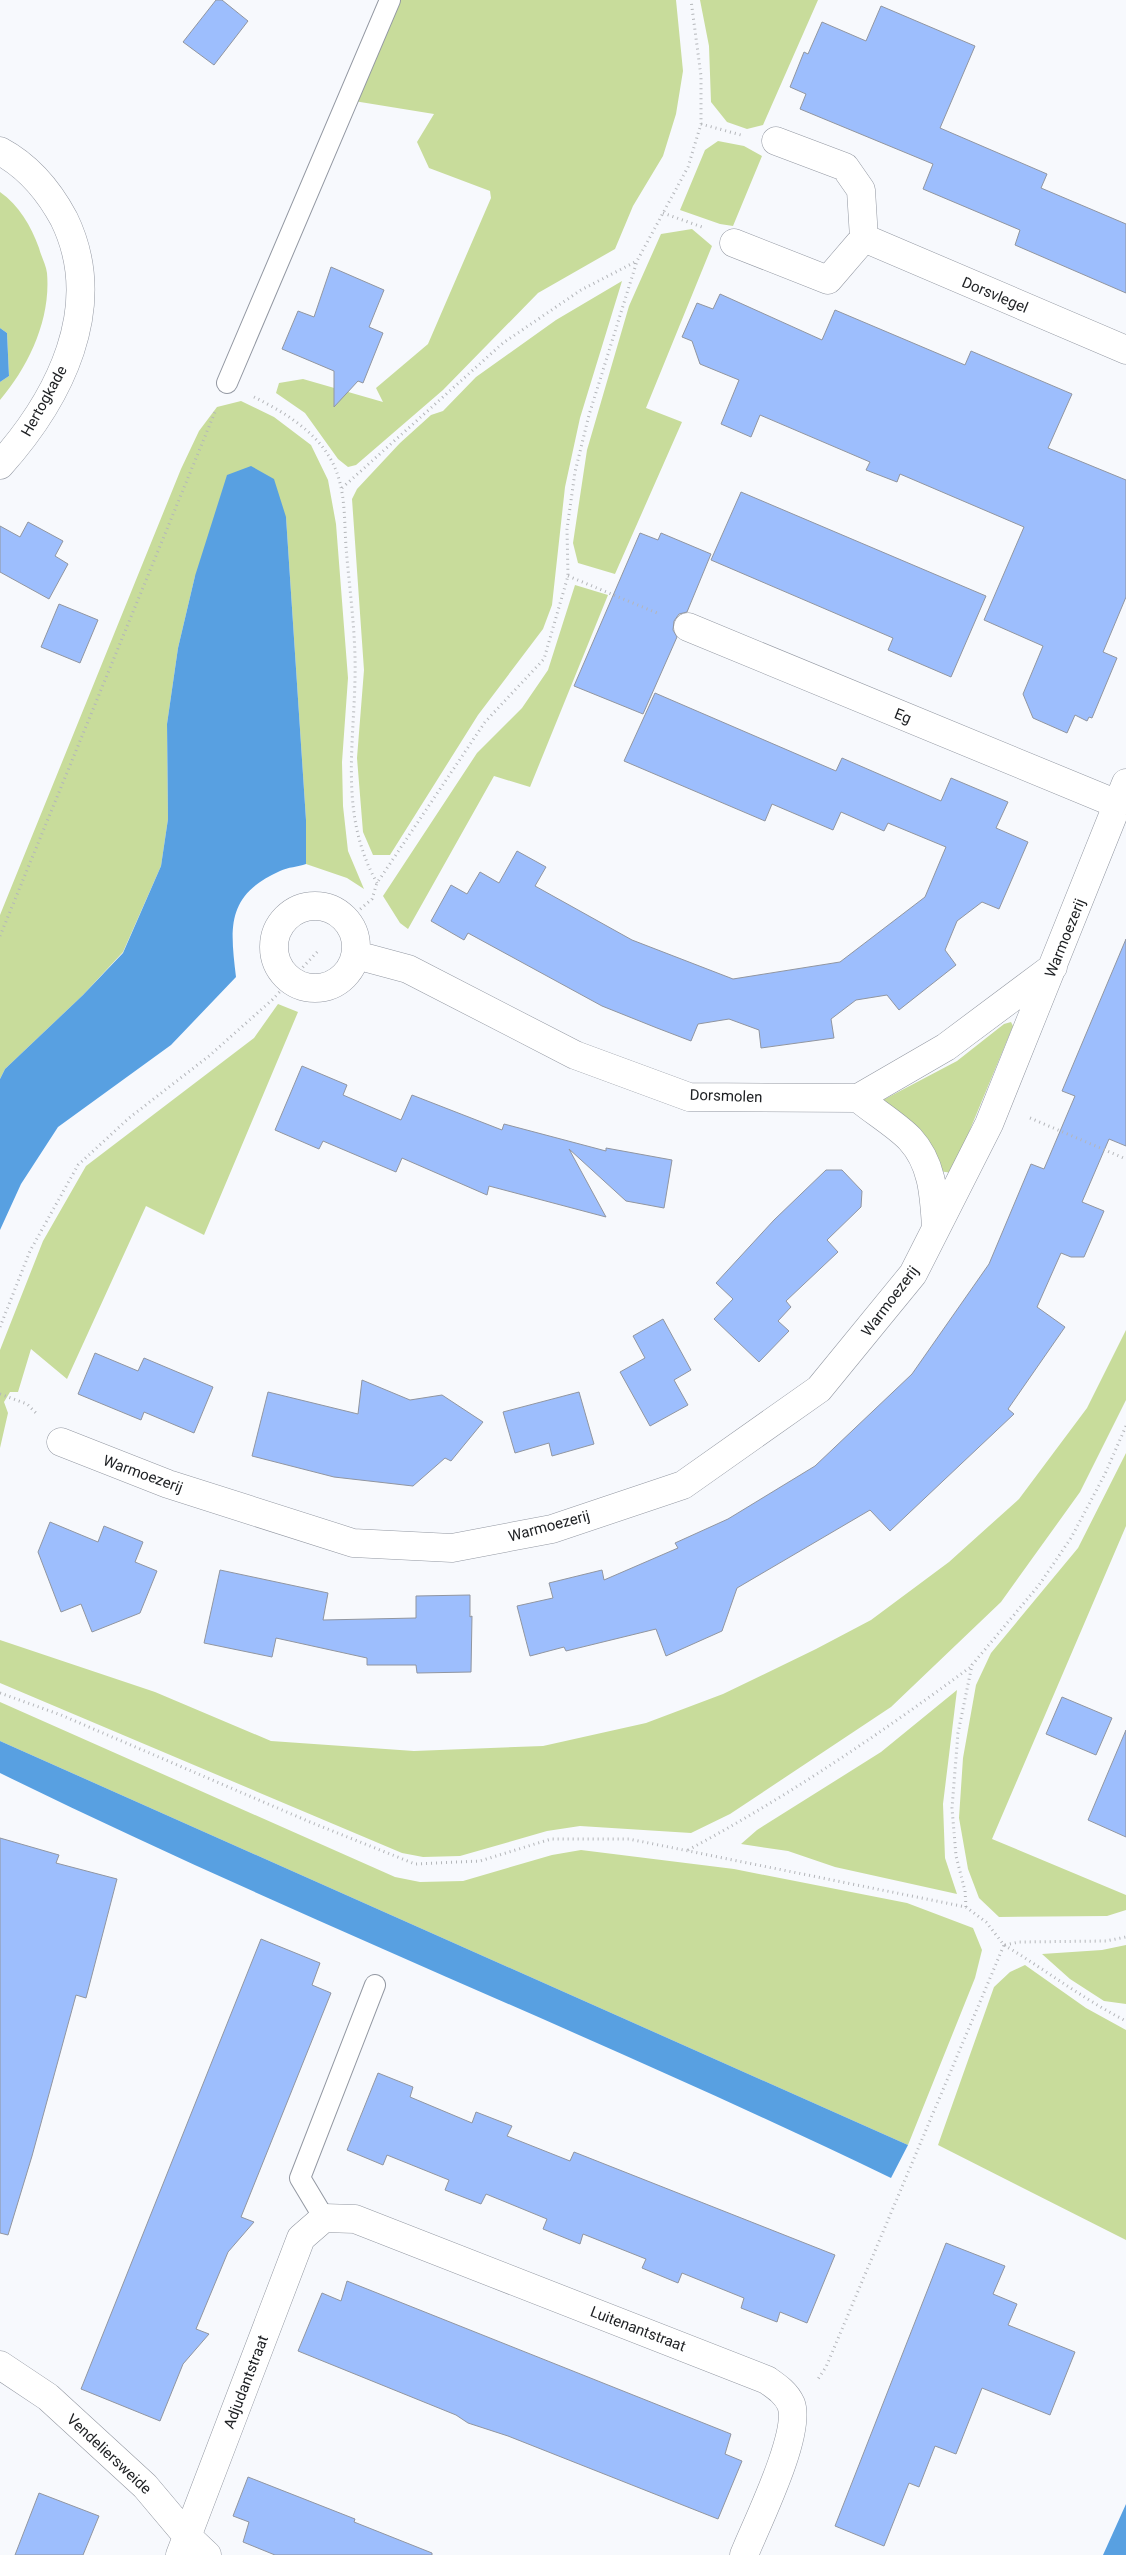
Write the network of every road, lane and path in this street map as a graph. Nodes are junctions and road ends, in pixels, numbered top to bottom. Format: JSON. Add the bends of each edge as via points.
{"nodes":[{"id":1,"x":390,"y":0,"type":"edge"},
{"id":2,"x":691,"y":0,"type":"edge"},
{"id":3,"x":700,"y":124,"type":"junction"},
{"id":4,"x":776,"y":141,"type":"joint"},
{"id":5,"x":0,"y":151,"type":"edge"},
{"id":6,"x":663,"y":212,"type":"junction"},
{"id":7,"x":864,"y":238,"type":"junction"},
{"id":8,"x":734,"y":243,"type":"joint"},
{"id":9,"x":637,"y":261,"type":"junction"},
{"id":10,"x":1126,"y":350,"type":"edge"},
{"id":11,"x":227,"y":383,"type":"junction"},
{"id":12,"x":0,"y":465,"type":"edge"},
{"id":13,"x":342,"y":488,"type":"junction"},
{"id":14,"x":568,"y":576,"type":"junction"},
{"id":15,"x":688,"y":627,"type":"joint"},
{"id":16,"x":1122,"y":794,"type":"edge"},
{"id":17,"x":377,"y":883,"type":"junction"},
{"id":18,"x":348,"y":920,"type":"junction"},
{"id":19,"x":0,"y":936,"type":"edge"},
{"id":20,"x":356,"y":955,"type":"junction"},
{"id":21,"x":1054,"y":966,"type":"junction"},
{"id":22,"x":290,"y":981,"type":"junction"},
{"id":23,"x":858,"y":1098,"type":"junction"},
{"id":24,"x":997,"y":1104,"type":"junction"},
{"id":25,"x":1126,"y":1158,"type":"edge"},
{"id":26,"x":936,"y":1227,"type":"junction"},
{"id":27,"x":0,"y":1327,"type":"edge"},
{"id":28,"x":0,"y":1394,"type":"edge"},
{"id":29,"x":27,"y":1404,"type":"dead end"},
{"id":30,"x":1126,"y":1426,"type":"edge"},
{"id":31,"x":61,"y":1442,"type":"dead end"},
{"id":32,"x":972,"y":1665,"type":"junction"},
{"id":33,"x":0,"y":1694,"type":"edge"},
{"id":34,"x":688,"y":1850,"type":"junction"},
{"id":35,"x":966,"y":1907,"type":"junction"},
{"id":36,"x":1126,"y":1937,"type":"edge"},
{"id":37,"x":1004,"y":1945,"type":"junction"},
{"id":38,"x":375,"y":1985,"type":"dead end"},
{"id":39,"x":1126,"y":2021,"type":"edge"},
{"id":40,"x":324,"y":2218,"type":"junction"},
{"id":41,"x":0,"y":2365,"type":"edge"},
{"id":42,"x":792,"y":2406,"type":"junction"},
{"id":43,"x":192,"y":2549,"type":"edge"},
{"id":44,"x":744,"y":2555,"type":"edge"}],
"edges":[{"from":1,"to":11,"type":"lane"},
{"from":2,"to":3,"type":"path","via":[[701,76]]},
{"from":3,"to":4,"type":"path","via":[[730,134]]},
{"from":3,"to":6,"type":"path","via":[[688,167]]},
{"from":4,"to":7,"type":"street","via":[[845,167],[861,190]]},
{"from":5,"to":12,"type":"street","name":"Hertogkade","via":[[36,178],[56,205],[72,236],[79,264],[81,298],[78,327],[58,382],[26,434]]},
{"from":6,"to":8,"type":"path","via":[[695,223]]},
{"from":6,"to":9,"type":"path"},
{"from":7,"to":8,"type":"street","via":[[828,280]]},
{"from":7,"to":10,"type":"street","name":"Dorsvlegel"},
{"from":9,"to":13,"type":"path","via":[[581,290],[503,343]]},
{"from":9,"to":14,"type":"path","via":[[589,415],[575,472],[567,529]]},
{"from":11,"to":13,"type":"path","via":[[287,414],[330,458]]},
{"from":11,"to":19,"type":"path"},
{"from":13,"to":17,"type":"path","via":[[355,657],[350,785],[357,833],[365,862]]},
{"from":14,"to":15,"type":"path"},
{"from":14,"to":17,"type":"path","via":[[544,659],[485,722]]},
{"from":15,"to":16,"type":"street","name":"Eg"},
{"from":16,"to":21,"type":"street","name":"Warmoezerij"},
{"from":17,"to":18,"type":"path","via":[[372,899]]},
{"from":18,"to":20,"type":"street","via":[[356,936]]},
{"from":18,"to":22,"type":"path"},
{"from":18,"to":22,"type":"street","via":[[331,908],[311,905],[292,911],[278,926],[273,946],[278,966]]},
{"from":20,"to":22,"type":"street","via":[[350,971],[338,982],[322,988],[306,988]]},
{"from":20,"to":23,"type":"street","name":"Dorsmolen","via":[[408,970],[575,1055],[689,1097]]},
{"from":21,"to":23,"type":"street","via":[[946,1047]]},
{"from":21,"to":24,"type":"street","name":"Warmoezerij"},
{"from":22,"to":27,"type":"path","via":[[209,1056],[129,1118],[78,1165],[30,1251]]},
{"from":23,"to":26,"type":"street","via":[[910,1138],[927,1165],[933,1186]]},
{"from":24,"to":25,"type":"path"},
{"from":24,"to":26,"type":"street","name":"Warmoezerij"},
{"from":26,"to":31,"type":"street","name":"Warmoezerij","via":[[913,1274],[819,1389],[683,1485],[552,1528],[452,1548],[353,1543],[168,1484]]},
{"from":28,"to":29,"type":"path"},
{"from":30,"to":32,"type":"path","via":[[1071,1538],[1039,1585]]},
{"from":32,"to":34,"type":"path","via":[[874,1738],[757,1813]]},
{"from":32,"to":35,"type":"path","via":[[958,1733],[952,1808],[956,1856]]},
{"from":33,"to":34,"type":"path","via":[[61,1715],[415,1864],[480,1861],[551,1839],[629,1839]]},
{"from":34,"to":35,"type":"path"},
{"from":35,"to":37,"type":"path","via":[[986,1922]]},
{"from":36,"to":37,"type":"path","via":[[1106,1941]]},
{"from":37,"to":39,"type":"path","via":[[1088,2001]]},
{"from":37,"to":42,"type":"path","via":[[826,2367],[811,2391]]},
{"from":38,"to":40,"type":"lane","via":[[300,2178]]},
{"from":40,"to":42,"type":"street","name":"Luitenantstraat","via":[[356,2219],[767,2380],[783,2391]]},
{"from":40,"to":43,"type":"street","name":"Adjudantstraat","via":[[301,2238]]},
{"from":41,"to":43,"type":"street","name":"Vendeliersweide","via":[[55,2404],[145,2486]]},
{"from":42,"to":44,"type":"street","via":[[793,2429]]}]}
